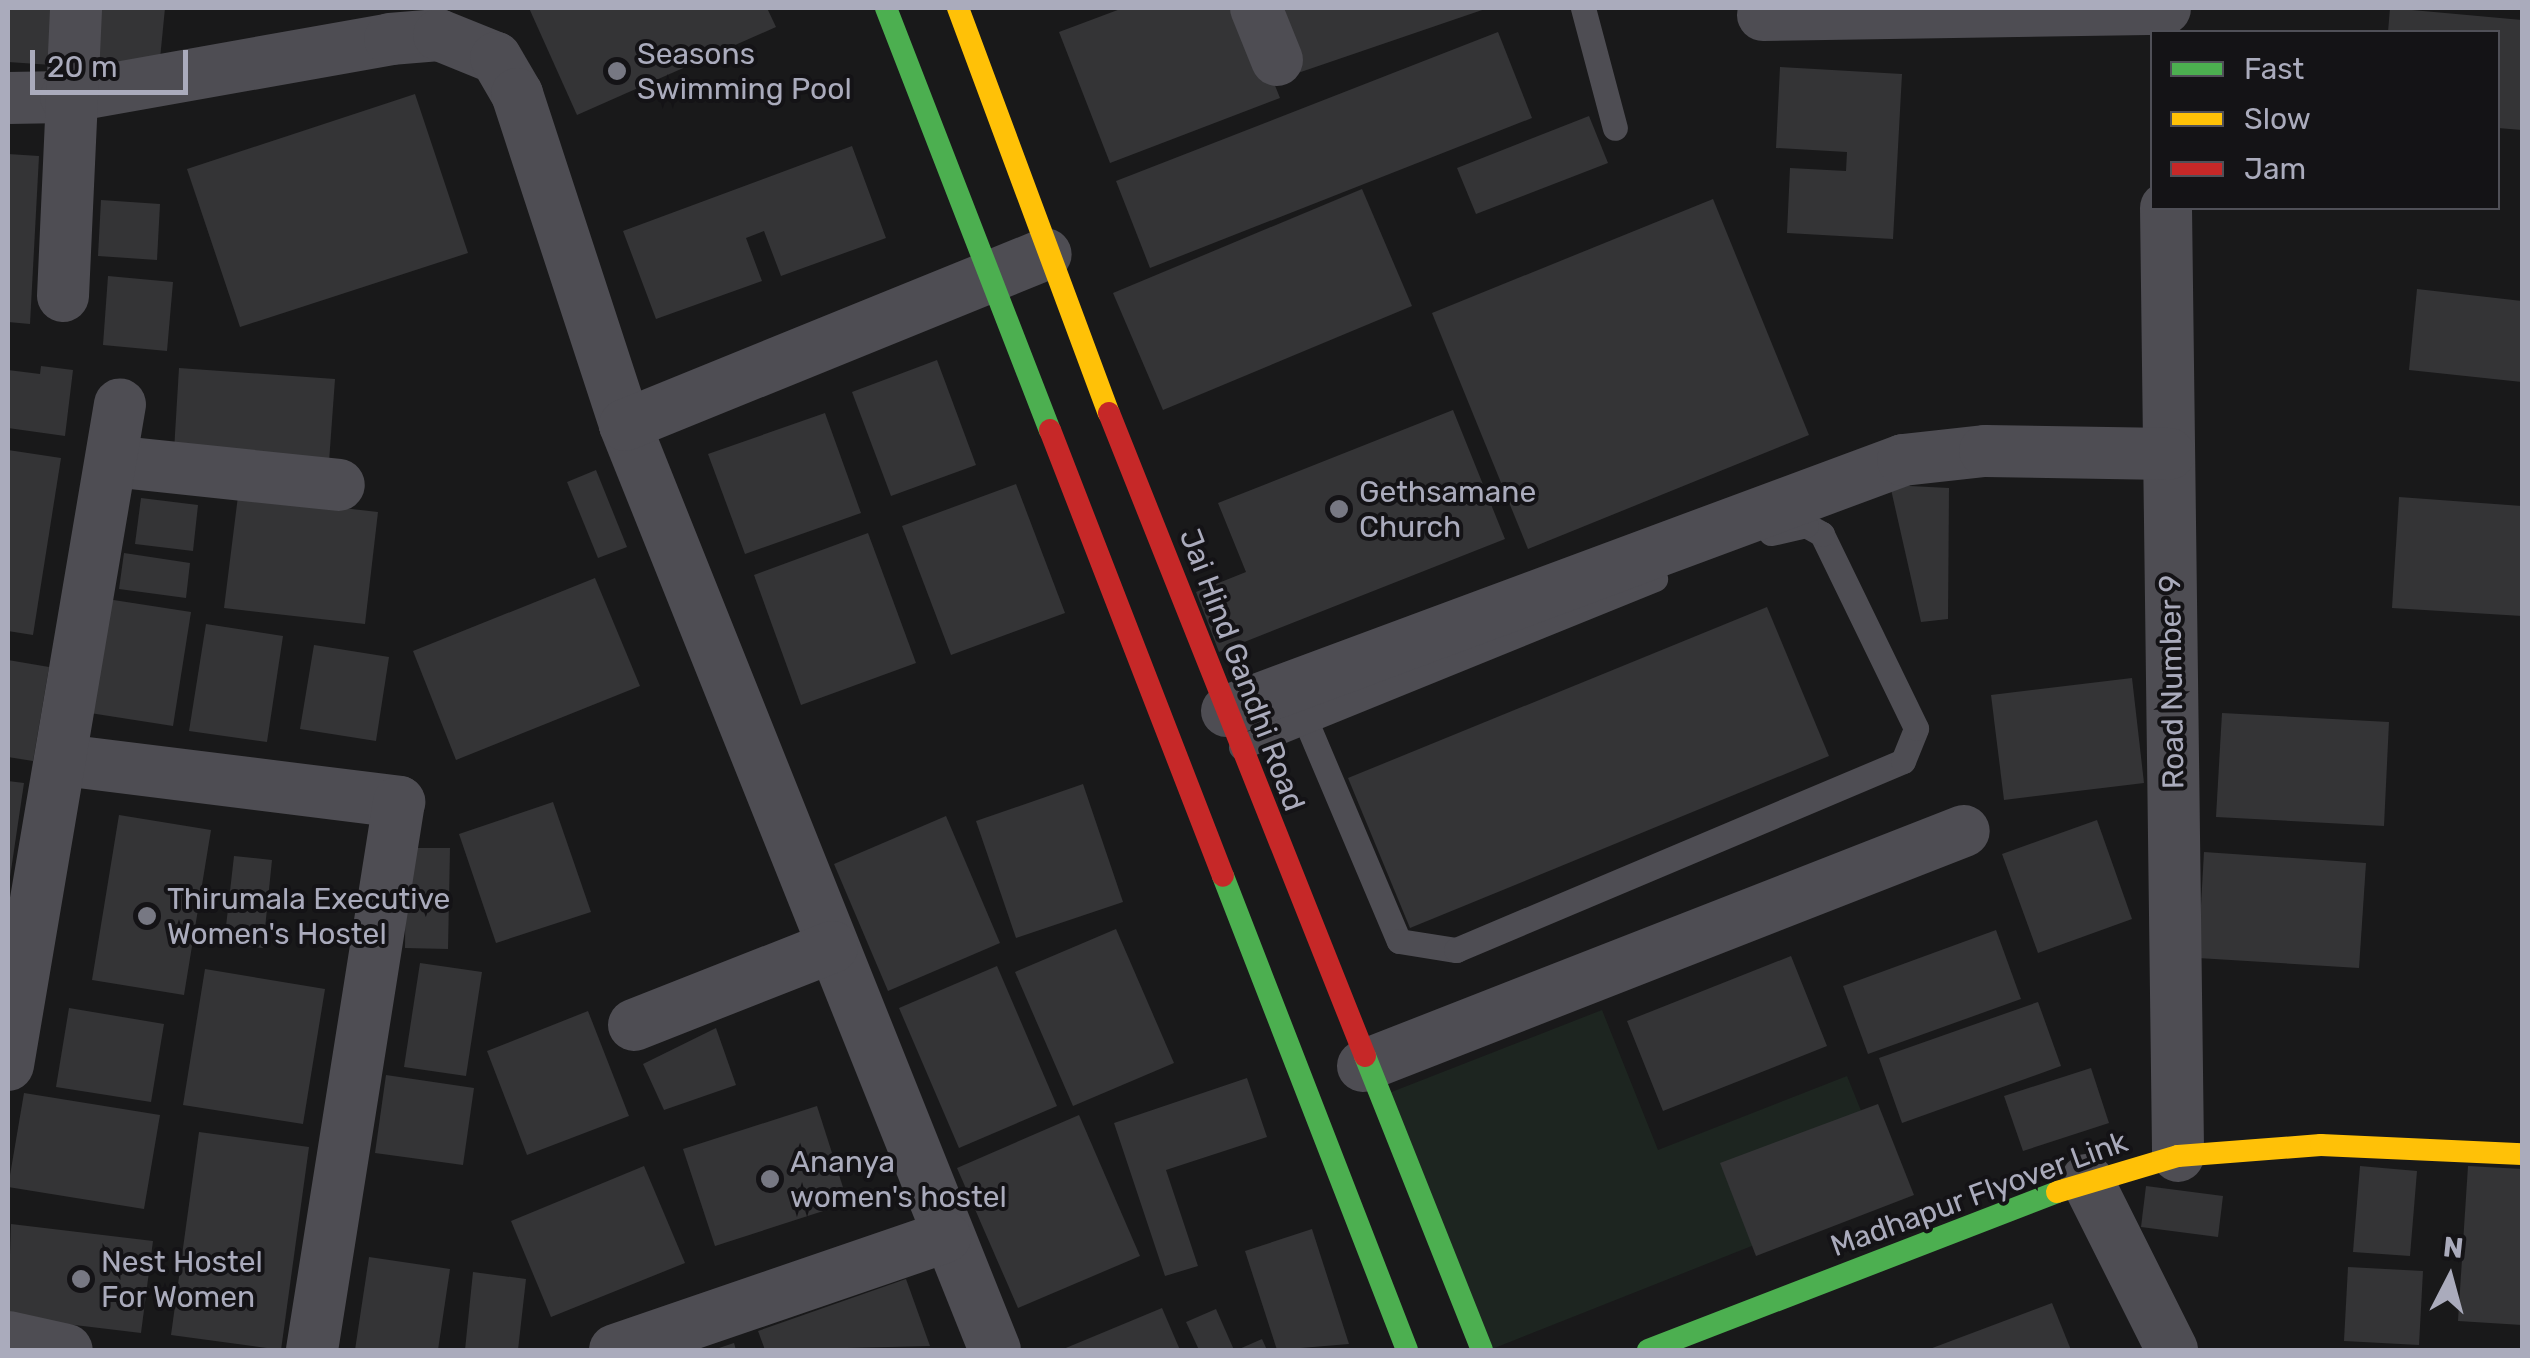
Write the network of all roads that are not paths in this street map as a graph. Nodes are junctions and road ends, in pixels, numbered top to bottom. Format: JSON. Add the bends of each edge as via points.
{"nodes":[{"id":1,"x":76,"y":8,"type":"edge"},
{"id":2,"x":886,"y":8,"type":"edge"},
{"id":3,"x":958,"y":8,"type":"edge"},
{"id":4,"x":1256,"y":8,"type":"edge"},
{"id":5,"x":1583,"y":8,"type":"edge"},
{"id":6,"x":1763,"y":14,"type":"dead end"},
{"id":7,"x":2165,"y":16,"type":"edge"},
{"id":8,"x":1277,"y":60,"type":"dead end"},
{"id":9,"x":66,"y":97,"type":"junction"},
{"id":10,"x":8,"y":98,"type":"edge"},
{"id":11,"x":1615,"y":128,"type":"dead end"},
{"id":12,"x":2166,"y":210,"type":"edge"},
{"id":13,"x":1046,"y":254,"type":"junction"},
{"id":14,"x":986,"y":278,"type":"junction"},
{"id":15,"x":63,"y":296,"type":"dead end"},
{"id":16,"x":120,"y":404,"type":"dead end"},
{"id":17,"x":625,"y":425,"type":"junction"},
{"id":18,"x":2169,"y":454,"type":"junction"},
{"id":19,"x":111,"y":462,"type":"junction"},
{"id":20,"x":338,"y":484,"type":"dead end"},
{"id":21,"x":1784,"y":513,"type":"junction"},
{"id":22,"x":1306,"y":719,"type":"junction"},
{"id":23,"x":1234,"y":729,"type":"junction"},
{"id":24,"x":63,"y":760,"type":"junction"},
{"id":25,"x":1964,"y":831,"type":"dead end"},
{"id":26,"x":832,"y":947,"type":"junction"},
{"id":27,"x":634,"y":1024,"type":"dead end"},
{"id":28,"x":8,"y":1065,"type":"edge"},
{"id":29,"x":1364,"y":1066,"type":"junction"},
{"id":30,"x":2522,"y":1154,"type":"edge"},
{"id":31,"x":2178,"y":1156,"type":"junction"},
{"id":32,"x":2087,"y":1180,"type":"junction"},
{"id":33,"x":945,"y":1236,"type":"junction"},
{"id":34,"x":8,"y":1337,"type":"edge"},
{"id":35,"x":66,"y":1350,"type":"edge"},
{"id":36,"x":312,"y":1350,"type":"edge"},
{"id":37,"x":615,"y":1350,"type":"edge"},
{"id":38,"x":995,"y":1350,"type":"edge"},
{"id":39,"x":1407,"y":1350,"type":"edge"},
{"id":40,"x":1482,"y":1350,"type":"edge"},
{"id":41,"x":1648,"y":1350,"type":"edge"},
{"id":42,"x":2172,"y":1350,"type":"edge"}],
"edges":[{"from":1,"to":9,"type":"street"},
{"from":2,"to":14,"type":"street"},
{"from":3,"to":13,"type":"street","name":"Jai Hind Gandhi Road"},
{"from":4,"to":8,"type":"street"},
{"from":5,"to":11,"type":"lane"},
{"from":6,"to":7,"type":"street"},
{"from":9,"to":10,"type":"street"},
{"from":9,"to":15,"type":"street"},
{"from":9,"to":17,"type":"street","via":[[390,39],[439,35],[496,58],[517,94]]},
{"from":12,"to":18,"type":"street","name":"Road Number 9"},
{"from":13,"to":14,"type":"street"},
{"from":13,"to":23,"type":"street","name":"Jai Hind Gandhi Road"},
{"from":14,"to":17,"type":"street"},
{"from":14,"to":39,"type":"street"},
{"from":16,"to":19,"type":"street"},
{"from":17,"to":26,"type":"street"},
{"from":18,"to":21,"type":"street","via":[[1903,460]]},
{"from":18,"to":31,"type":"street","name":"Road Number 9"},
{"from":19,"to":20,"type":"street"},
{"from":19,"to":24,"type":"street"},
{"from":21,"to":22,"type":"lane"},
{"from":21,"to":22,"type":"lane","via":[[1822,534],[1908,710],[1916,728],[1903,760],[1456,950],[1400,941]]},
{"from":21,"to":23,"type":"street"},
{"from":22,"to":23,"type":"lane"},
{"from":23,"to":29,"type":"street","name":"Jai Hind Gandhi Road"},
{"from":24,"to":28,"type":"street"},
{"from":24,"to":36,"type":"street","via":[[399,802]]},
{"from":25,"to":29,"type":"street"},
{"from":26,"to":27,"type":"street"},
{"from":26,"to":33,"type":"street"},
{"from":29,"to":40,"type":"street","name":"Jai Hind Gandhi Road"},
{"from":30,"to":31,"type":"street","name":"Madhapur Flyover Link","via":[[2321,1145]]},
{"from":31,"to":32,"type":"street","name":"Madhapur Flyover Link"},
{"from":32,"to":41,"type":"street","name":"Madhapur Flyover Link"},
{"from":32,"to":42,"type":"street"},
{"from":33,"to":37,"type":"street"},
{"from":33,"to":38,"type":"street"},
{"from":34,"to":35,"type":"street"}]}
